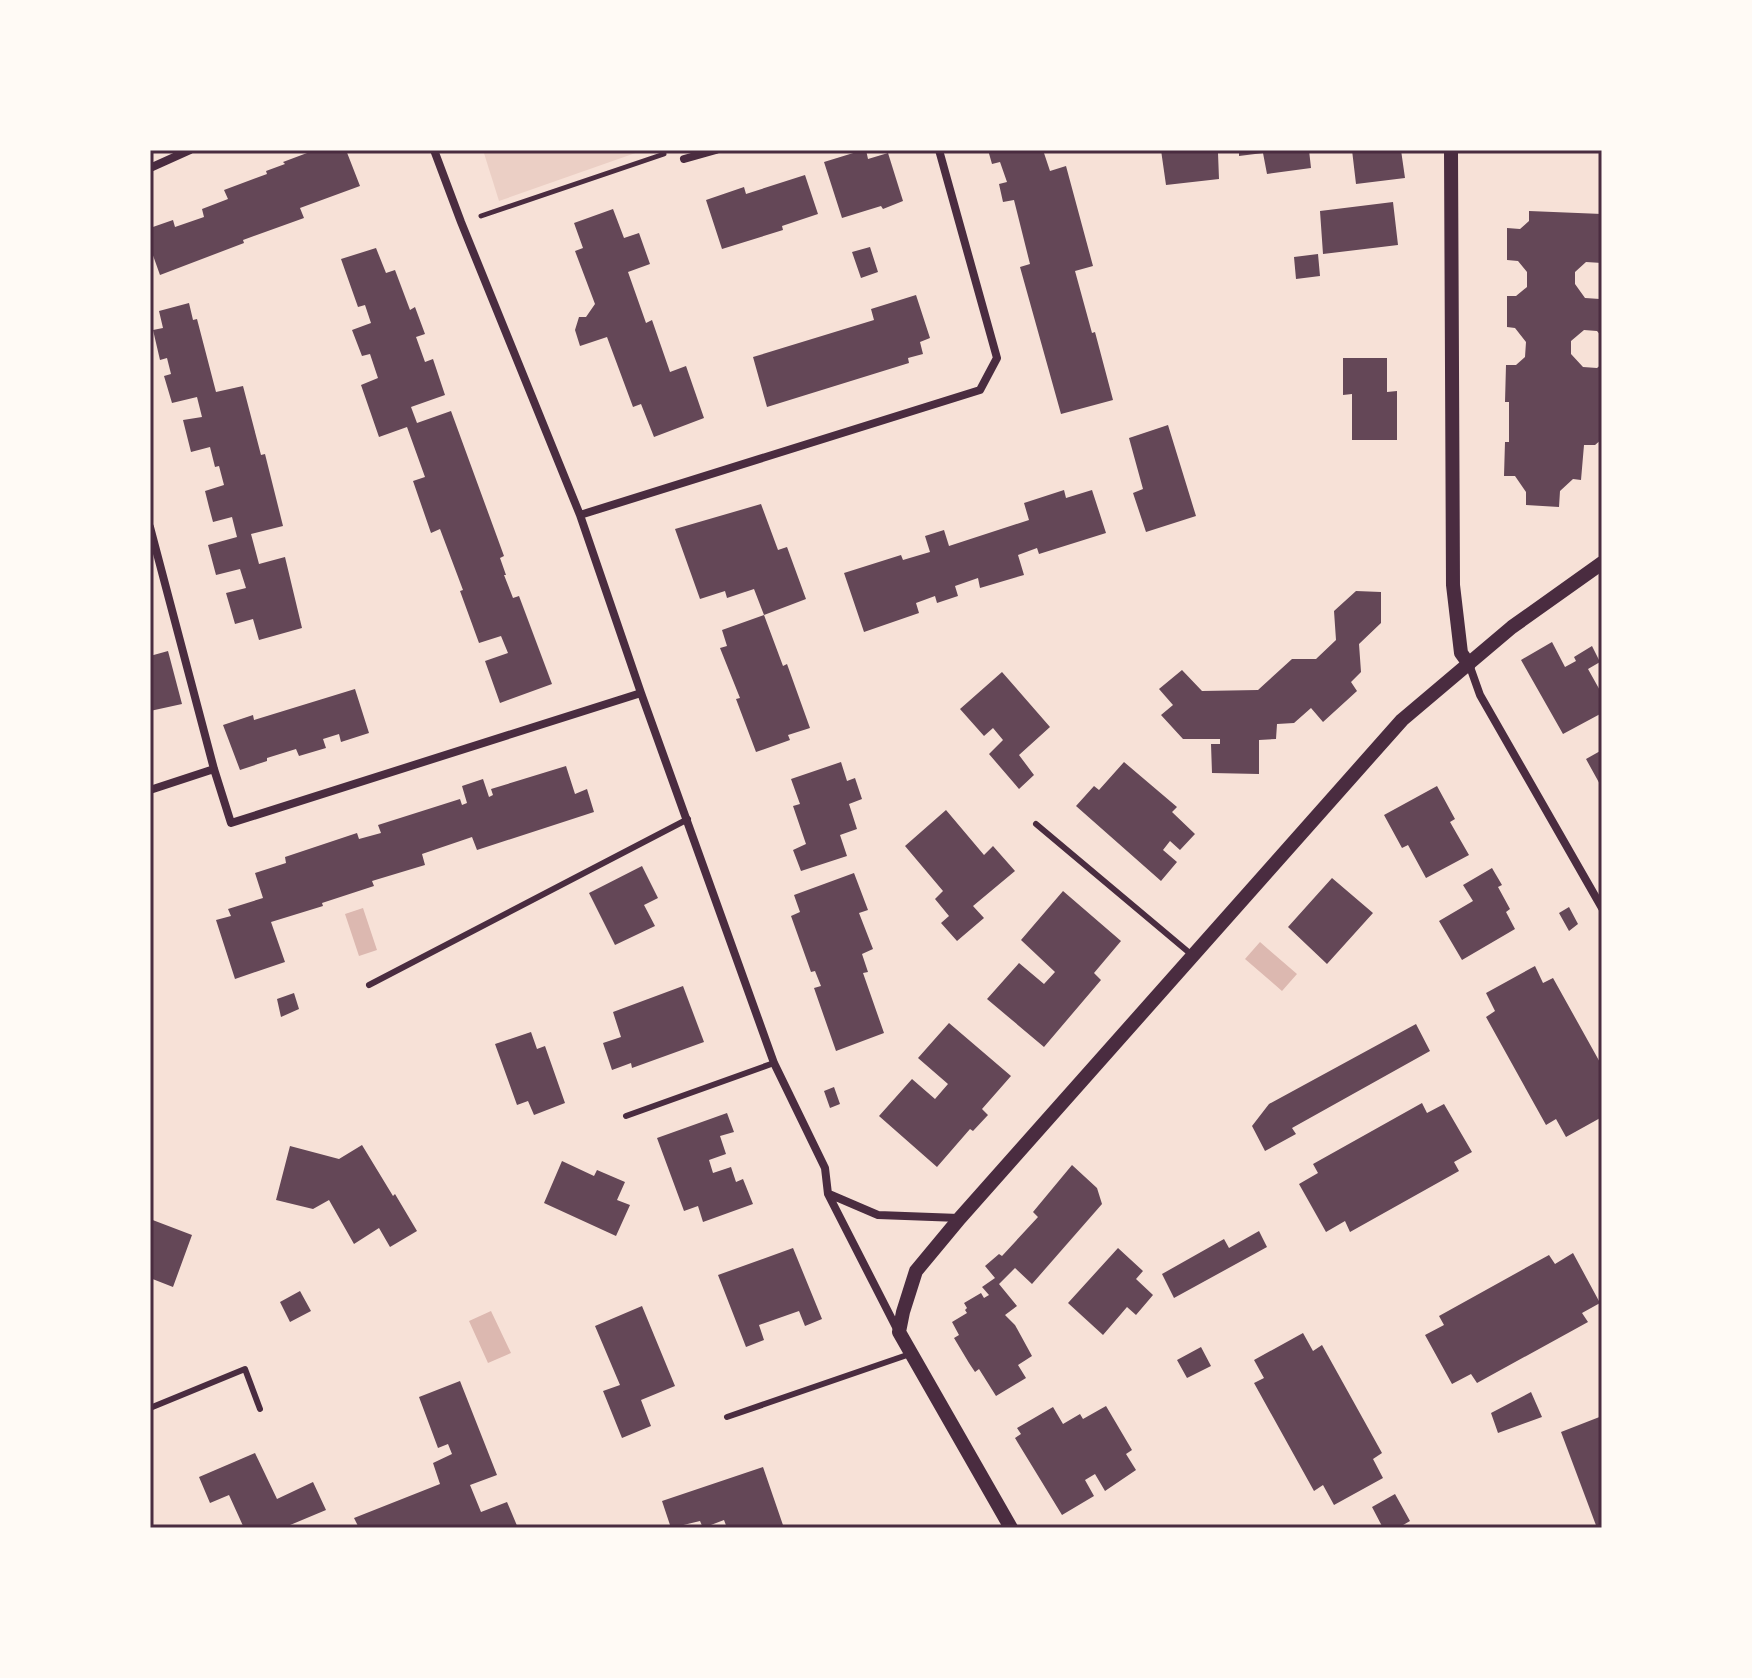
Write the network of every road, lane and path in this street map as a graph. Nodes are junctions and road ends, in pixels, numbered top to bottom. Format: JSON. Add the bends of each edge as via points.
{"nodes":[{"id":1,"x":190,"y":150,"type":"edge"},
{"id":2,"x":434,"y":150,"type":"edge"},
{"id":3,"x":716,"y":150,"type":"edge"},
{"id":4,"x":939,"y":150,"type":"edge"},
{"id":5,"x":1451,"y":150,"type":"edge"},
{"id":6,"x":684,"y":159,"type":"joint"},
{"id":7,"x":150,"y":168,"type":"edge"},
{"id":8,"x":461,"y":222,"type":"junction"},
{"id":9,"x":580,"y":515,"type":"junction"},
{"id":10,"x":150,"y":527,"type":"edge"},
{"id":11,"x":1602,"y":563,"type":"edge"},
{"id":12,"x":1469,"y":664,"type":"junction"},
{"id":13,"x":641,"y":693,"type":"junction"},
{"id":14,"x":214,"y":769,"type":"junction"},
{"id":15,"x":150,"y":790,"type":"edge"},
{"id":16,"x":688,"y":819,"type":"junction"},
{"id":17,"x":1036,"y":824,"type":"dead end"},
{"id":18,"x":1602,"y":908,"type":"edge"},
{"id":19,"x":1193,"y":955,"type":"junction"},
{"id":20,"x":369,"y":985,"type":"dead end"},
{"id":21,"x":774,"y":1063,"type":"junction"},
{"id":22,"x":626,"y":1116,"type":"dead end"},
{"id":23,"x":828,"y":1194,"type":"junction"},
{"id":24,"x":960,"y":1218,"type":"junction"},
{"id":25,"x":899,"y":1332,"type":"junction"},
{"id":26,"x":910,"y":1354,"type":"junction"},
{"id":27,"x":150,"y":1408,"type":"edge"},
{"id":28,"x":260,"y":1409,"type":"dead end"},
{"id":29,"x":727,"y":1417,"type":"dead end"},
{"id":30,"x":1011,"y":1528,"type":"edge"}],
"edges":[{"from":1,"to":7,"type":"street"},
{"from":2,"to":8,"type":"street"},
{"from":3,"to":6,"type":"street"},
{"from":4,"to":9,"type":"street","via":[[997,358],[980,390]]},
{"from":5,"to":12,"type":"street","via":[[1453,585],[1461,653]]},
{"from":6,"to":8,"type":"path","via":[[662,153]]},
{"from":8,"to":9,"type":"street"},
{"from":9,"to":13,"type":"street"},
{"from":10,"to":14,"type":"street"},
{"from":11,"to":12,"type":"street"},
{"from":12,"to":18,"type":"street","via":[[1480,695]]},
{"from":12,"to":19,"type":"street","via":[[1402,720]]},
{"from":13,"to":14,"type":"street","via":[[231,823]]},
{"from":13,"to":16,"type":"street"},
{"from":14,"to":15,"type":"street"},
{"from":16,"to":20,"type":"lane"},
{"from":16,"to":21,"type":"street"},
{"from":17,"to":19,"type":"lane"},
{"from":19,"to":24,"type":"street"},
{"from":21,"to":22,"type":"lane"},
{"from":21,"to":23,"type":"street","via":[[825,1168]]},
{"from":23,"to":24,"type":"street","via":[[878,1215]]},
{"from":23,"to":25,"type":"street"},
{"from":24,"to":25,"type":"street","via":[[916,1271]]},
{"from":25,"to":26,"type":"street"},
{"from":26,"to":29,"type":"lane"},
{"from":26,"to":30,"type":"street"},
{"from":27,"to":28,"type":"lane","via":[[245,1369]]}]}
